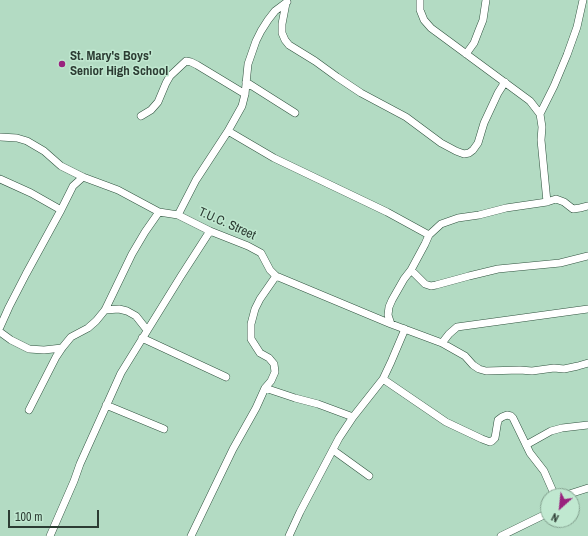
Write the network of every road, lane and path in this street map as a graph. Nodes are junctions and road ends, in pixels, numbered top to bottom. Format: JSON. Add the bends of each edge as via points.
{"nodes":[{"id":1,"x":420,"y":0,"type":"edge"},
{"id":2,"x":486,"y":0,"type":"edge"},
{"id":3,"x":583,"y":0,"type":"edge"},
{"id":4,"x":287,"y":1,"type":"edge"},
{"id":5,"x":466,"y":54,"type":"junction"},
{"id":6,"x":246,"y":82,"type":"junction"},
{"id":7,"x":505,"y":82,"type":"junction"},
{"id":8,"x":245,"y":94,"type":"junction"},
{"id":9,"x":296,"y":113,"type":"dead end"},
{"id":10,"x":540,"y":114,"type":"junction"},
{"id":11,"x":141,"y":116,"type":"dead end"},
{"id":12,"x":228,"y":130,"type":"junction"},
{"id":13,"x":0,"y":137,"type":"edge"},
{"id":14,"x":83,"y":177,"type":"junction"},
{"id":15,"x":0,"y":179,"type":"edge"},
{"id":16,"x":547,"y":202,"type":"junction"},
{"id":17,"x":588,"y":206,"type":"edge"},
{"id":18,"x":61,"y":210,"type":"junction"},
{"id":19,"x":159,"y":212,"type":"junction"},
{"id":20,"x":178,"y":215,"type":"junction"},
{"id":21,"x":210,"y":231,"type":"junction"},
{"id":22,"x":429,"y":235,"type":"junction"},
{"id":23,"x":588,"y":256,"type":"edge"},
{"id":24,"x":411,"y":270,"type":"junction"},
{"id":25,"x":276,"y":276,"type":"junction"},
{"id":26,"x":588,"y":309,"type":"edge"},
{"id":27,"x":105,"y":310,"type":"junction"},
{"id":28,"x":391,"y":324,"type":"junction"},
{"id":29,"x":0,"y":327,"type":"edge"},
{"id":30,"x":406,"y":329,"type":"junction"},
{"id":31,"x":147,"y":330,"type":"junction"},
{"id":32,"x":0,"y":332,"type":"edge"},
{"id":33,"x":142,"y":338,"type":"junction"},
{"id":34,"x":442,"y":343,"type":"junction"},
{"id":35,"x":62,"y":348,"type":"junction"},
{"id":36,"x":588,"y":363,"type":"edge"},
{"id":37,"x":226,"y":377,"type":"dead end"},
{"id":38,"x":383,"y":379,"type":"junction"},
{"id":39,"x":265,"y":388,"type":"junction"},
{"id":40,"x":106,"y":405,"type":"junction"},
{"id":41,"x":29,"y":410,"type":"dead end"},
{"id":42,"x":353,"y":417,"type":"junction"},
{"id":43,"x":588,"y":425,"type":"edge"},
{"id":44,"x":164,"y":430,"type":"dead end"},
{"id":45,"x":526,"y":445,"type":"junction"},
{"id":46,"x":332,"y":450,"type":"junction"},
{"id":47,"x":369,"y":476,"type":"dead end"},
{"id":48,"x":551,"y":488,"type":"edge"},
{"id":49,"x":540,"y":517,"type":"edge"},
{"id":50,"x":50,"y":536,"type":"edge"},
{"id":51,"x":191,"y":536,"type":"edge"},
{"id":52,"x":289,"y":536,"type":"edge"},
{"id":53,"x":501,"y":536,"type":"edge"}],
"edges":[{"from":1,"to":5,"type":"street","via":[[424,20]]},
{"from":2,"to":5,"type":"street","via":[[479,30]]},
{"from":3,"to":10,"type":"street","via":[[567,55]]},
{"from":4,"to":6,"type":"street","name":"T.U.C. Street","via":[[275,11],[261,31],[248,64]]},
{"from":4,"to":7,"type":"street","via":[[282,34],[289,45],[361,93],[410,120],[441,143],[464,154],[473,150],[478,143],[484,123]]},
{"from":5,"to":7,"type":"street"},
{"from":6,"to":8,"type":"street","name":"T.U.C. Street"},
{"from":6,"to":9,"type":"street"},
{"from":7,"to":10,"type":"street","via":[[530,101]]},
{"from":8,"to":11,"type":"street","via":[[186,61],[170,76],[152,110]]},
{"from":8,"to":12,"type":"street","name":"T.U.C. Street","via":[[242,106]]},
{"from":10,"to":16,"type":"street","via":[[541,152]]},
{"from":12,"to":20,"type":"street","name":"T.U.C. Street","via":[[196,180]]},
{"from":12,"to":22,"type":"street","via":[[274,158]]},
{"from":13,"to":14,"type":"street","via":[[27,141],[44,151],[61,166]]},
{"from":14,"to":18,"type":"street","via":[[73,186]]},
{"from":14,"to":19,"type":"street","via":[[118,190]]},
{"from":15,"to":18,"type":"street"},
{"from":16,"to":17,"type":"street","via":[[556,199],[573,209]]},
{"from":16,"to":22,"type":"street","via":[[458,218],[442,224]]},
{"from":18,"to":29,"type":"street","via":[[8,307]]},
{"from":19,"to":20,"type":"street"},
{"from":19,"to":27,"type":"street","via":[[144,232]]},
{"from":20,"to":21,"type":"street","name":"T.U.C. Street"},
{"from":21,"to":25,"type":"street","name":"T.U.C. Street","via":[[260,253]]},
{"from":21,"to":31,"type":"street"},
{"from":22,"to":24,"type":"street"},
{"from":23,"to":24,"type":"street","via":[[560,263],[498,269],[431,286],[425,284]]},
{"from":24,"to":28,"type":"street","via":[[389,307]]},
{"from":25,"to":28,"type":"street"},
{"from":25,"to":39,"type":"street","via":[[260,299],[251,324],[251,339],[260,353],[274,364],[275,372]]},
{"from":26,"to":34,"type":"street","via":[[457,327]]},
{"from":27,"to":31,"type":"street","via":[[126,311],[136,316]]},
{"from":27,"to":35,"type":"street","via":[[96,321],[71,337]]},
{"from":28,"to":30,"type":"street"},
{"from":30,"to":34,"type":"street"},
{"from":30,"to":38,"type":"street"},
{"from":31,"to":33,"type":"street"},
{"from":32,"to":35,"type":"street","via":[[29,348]]},
{"from":33,"to":37,"type":"street"},
{"from":33,"to":40,"type":"street"},
{"from":34,"to":36,"type":"street","via":[[465,356],[479,369],[486,371],[564,369]]},
{"from":35,"to":41,"type":"street"},
{"from":38,"to":42,"type":"street"},
{"from":38,"to":45,"type":"street","via":[[446,422],[490,442],[495,438],[498,420],[507,415],[511,416]]},
{"from":39,"to":42,"type":"street"},
{"from":39,"to":51,"type":"street"},
{"from":40,"to":44,"type":"street"},
{"from":40,"to":50,"type":"street"},
{"from":42,"to":46,"type":"street"},
{"from":43,"to":45,"type":"street","via":[[551,431]]},
{"from":45,"to":48,"type":"street","via":[[544,471]]},
{"from":46,"to":47,"type":"street"},
{"from":46,"to":52,"type":"street"},
{"from":49,"to":53,"type":"street"}]}
